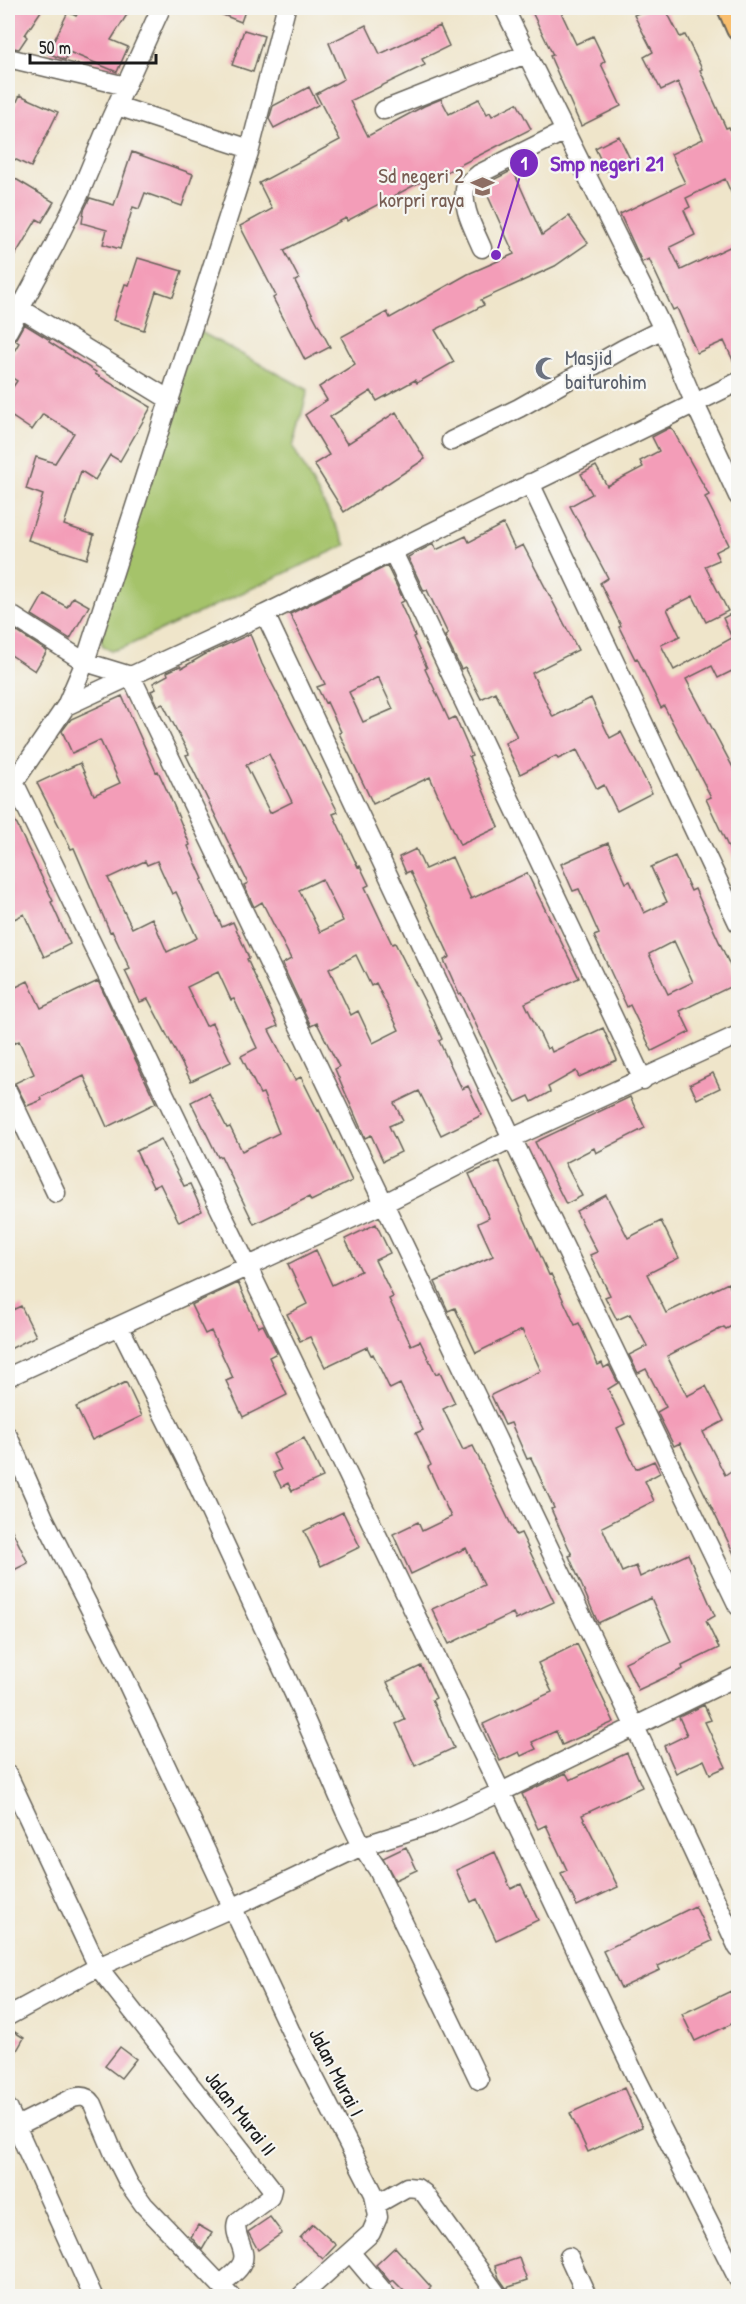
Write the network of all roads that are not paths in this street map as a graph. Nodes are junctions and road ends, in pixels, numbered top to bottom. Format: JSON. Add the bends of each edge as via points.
{"nodes":[{"id":1,"x":161,"y":8,"type":"edge"},
{"id":2,"x":286,"y":8,"type":"edge"},
{"id":3,"x":504,"y":8,"type":"edge"},
{"id":4,"x":729,"y":8,"type":"edge"},
{"id":5,"x":738,"y":29,"type":"edge"},
{"id":6,"x":526,"y":54,"type":"junction"},
{"id":7,"x":8,"y":58,"type":"edge"},
{"id":8,"x":126,"y":86,"type":"junction"},
{"id":9,"x":117,"y":106,"type":"junction"},
{"id":10,"x":384,"y":110,"type":"dead end"},
{"id":11,"x":565,"y":131,"type":"junction"},
{"id":12,"x":250,"y":149,"type":"junction"},
{"id":13,"x":482,"y":248,"type":"dead end"},
{"id":14,"x":14,"y":305,"type":"edge"},
{"id":15,"x":663,"y":329,"type":"junction"},
{"id":16,"x":8,"y":331,"type":"edge"},
{"id":17,"x":738,"y":382,"type":"edge"},
{"id":18,"x":170,"y":399,"type":"junction"},
{"id":19,"x":695,"y":404,"type":"junction"},
{"id":20,"x":451,"y":441,"type":"dead end"},
{"id":21,"x":530,"y":483,"type":"junction"},
{"id":22,"x":738,"y":496,"type":"edge"},
{"id":23,"x":393,"y":552,"type":"junction"},
{"id":24,"x":8,"y":613,"type":"edge"},
{"id":25,"x":265,"y":614,"type":"junction"},
{"id":26,"x":85,"y":662,"type":"junction"},
{"id":27,"x":131,"y":676,"type":"junction"},
{"id":28,"x":66,"y":706,"type":"junction"},
{"id":29,"x":11,"y":787,"type":"edge"},
{"id":30,"x":738,"y":923,"type":"edge"},
{"id":31,"x":738,"y":1035,"type":"edge"},
{"id":32,"x":643,"y":1080,"type":"junction"},
{"id":33,"x":8,"y":1092,"type":"edge"},
{"id":34,"x":512,"y":1138,"type":"junction"},
{"id":35,"x":56,"y":1193,"type":"dead end"},
{"id":36,"x":383,"y":1204,"type":"junction"},
{"id":37,"x":246,"y":1265,"type":"junction"},
{"id":38,"x":118,"y":1326,"type":"junction"},
{"id":39,"x":8,"y":1377,"type":"edge"},
{"id":40,"x":8,"y":1436,"type":"edge"},
{"id":41,"x":738,"y":1606,"type":"edge"},
{"id":42,"x":738,"y":1676,"type":"edge"},
{"id":43,"x":635,"y":1727,"type":"junction"},
{"id":44,"x":8,"y":1775,"type":"edge"},
{"id":45,"x":501,"y":1792,"type":"junction"},
{"id":46,"x":362,"y":1846,"type":"junction"},
{"id":47,"x":231,"y":1908,"type":"junction"},
{"id":48,"x":738,"y":1948,"type":"edge"},
{"id":49,"x":98,"y":1967,"type":"junction"},
{"id":50,"x":8,"y":2016,"type":"edge"},
{"id":51,"x":479,"y":2080,"type":"dead end"},
{"id":52,"x":8,"y":2108,"type":"edge"},
{"id":53,"x":17,"y":2126,"type":"junction"},
{"id":54,"x":377,"y":2204,"type":"junction"},
{"id":55,"x":351,"y":2253,"type":"junction"},
{"id":56,"x":569,"y":2256,"type":"dead end"},
{"id":57,"x":738,"y":2279,"type":"edge"},
{"id":58,"x":226,"y":2290,"type":"edge"},
{"id":59,"x":93,"y":2296,"type":"edge"},
{"id":60,"x":301,"y":2296,"type":"edge"},
{"id":61,"x":387,"y":2296,"type":"edge"},
{"id":62,"x":498,"y":2296,"type":"edge"},
{"id":63,"x":587,"y":2296,"type":"edge"}],
"edges":[{"from":1,"to":8,"type":"street"},
{"from":2,"to":12,"type":"street"},
{"from":3,"to":6,"type":"street"},
{"from":4,"to":5,"type":"main road"},
{"from":6,"to":10,"type":"street"},
{"from":6,"to":11,"type":"street"},
{"from":7,"to":8,"type":"street"},
{"from":8,"to":9,"type":"street"},
{"from":9,"to":12,"type":"street"},
{"from":9,"to":14,"type":"street","via":[[79,195]]},
{"from":11,"to":13,"type":"street","via":[[466,184],[465,200]]},
{"from":11,"to":15,"type":"street"},
{"from":12,"to":18,"type":"street"},
{"from":14,"to":16,"type":"street"},
{"from":14,"to":18,"type":"street"},
{"from":15,"to":19,"type":"street"},
{"from":15,"to":20,"type":"street"},
{"from":17,"to":19,"type":"street"},
{"from":18,"to":26,"type":"street"},
{"from":19,"to":21,"type":"street"},
{"from":19,"to":22,"type":"street"},
{"from":21,"to":23,"type":"street"},
{"from":21,"to":30,"type":"street"},
{"from":23,"to":25,"type":"street"},
{"from":23,"to":32,"type":"street"},
{"from":24,"to":26,"type":"street"},
{"from":25,"to":27,"type":"street"},
{"from":25,"to":34,"type":"street"},
{"from":26,"to":27,"type":"street"},
{"from":26,"to":28,"type":"street"},
{"from":27,"to":28,"type":"street"},
{"from":27,"to":36,"type":"street"},
{"from":28,"to":29,"type":"street"},
{"from":29,"to":37,"type":"street"},
{"from":31,"to":32,"type":"street"},
{"from":32,"to":34,"type":"street"},
{"from":33,"to":35,"type":"street"},
{"from":34,"to":36,"type":"street"},
{"from":34,"to":41,"type":"street"},
{"from":36,"to":37,"type":"street"},
{"from":36,"to":43,"type":"street"},
{"from":37,"to":38,"type":"street"},
{"from":37,"to":45,"type":"street"},
{"from":38,"to":39,"type":"street"},
{"from":38,"to":46,"type":"street","via":[[187,1462]]},
{"from":40,"to":47,"type":"street","name":"Jalan Murai I"},
{"from":42,"to":43,"type":"street"},
{"from":43,"to":45,"type":"street"},
{"from":43,"to":48,"type":"street"},
{"from":44,"to":49,"type":"street"},
{"from":45,"to":46,"type":"street","via":[[432,1824]]},
{"from":45,"to":57,"type":"street","via":[[638,2081]]},
{"from":46,"to":47,"type":"street"},
{"from":46,"to":51,"type":"street","via":[[378,1870]]},
{"from":47,"to":49,"type":"street"},
{"from":47,"to":54,"type":"street","name":"Jalan Murai I"},
{"from":49,"to":50,"type":"street"},
{"from":49,"to":58,"type":"street","name":"Jalan Murai II","via":[[272,2189],[270,2197],[237,2222],[235,2232],[243,2261]]},
{"from":52,"to":53,"type":"street"},
{"from":53,"to":58,"type":"street","via":[[73,2098],[87,2098],[139,2198]]},
{"from":53,"to":59,"type":"street"},
{"from":54,"to":55,"type":"street","via":[[376,2225]]},
{"from":54,"to":62,"type":"street","via":[[407,2187],[417,2187]]},
{"from":55,"to":60,"type":"street"},
{"from":55,"to":61,"type":"street"},
{"from":56,"to":63,"type":"street"}]}
